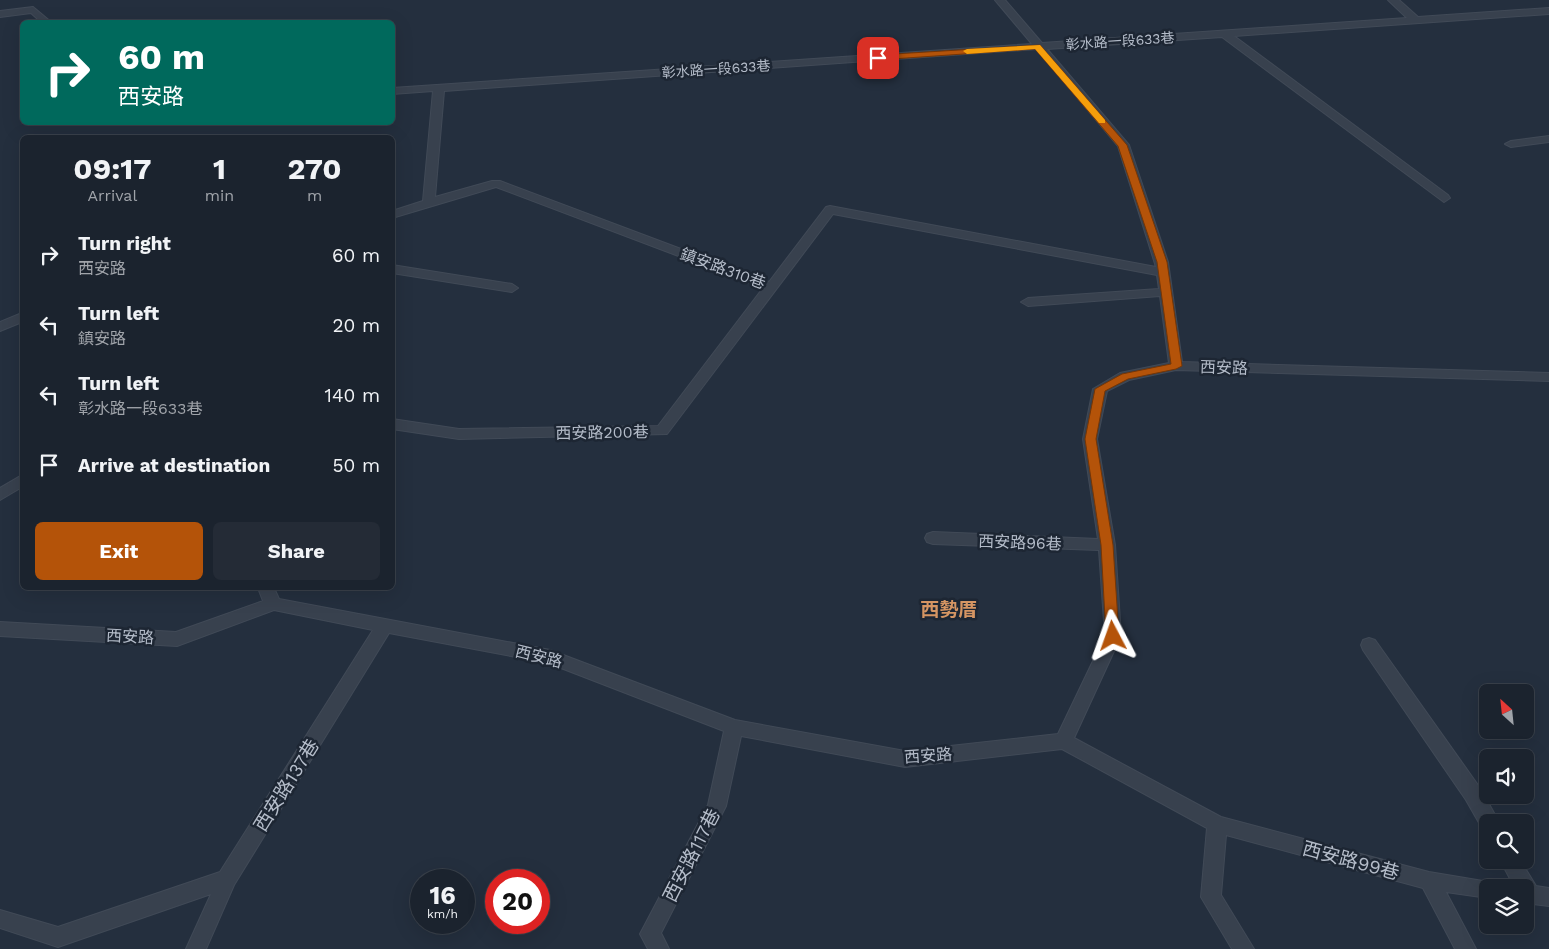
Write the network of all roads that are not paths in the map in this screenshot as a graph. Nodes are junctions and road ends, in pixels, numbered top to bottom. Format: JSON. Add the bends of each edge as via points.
{"nodes":[{"id":1,"x":1000,"y":0,"type":"edge"},
{"id":2,"x":1394,"y":0,"type":"edge"},
{"id":3,"x":1549,"y":11,"type":"edge"},
{"id":4,"x":0,"y":14,"type":"edge"},
{"id":5,"x":44,"y":20,"type":"edge"},
{"id":6,"x":1416,"y":21,"type":"junction"},
{"id":7,"x":1224,"y":34,"type":"junction"},
{"id":8,"x":1037,"y":46,"type":"junction"},
{"id":9,"x":439,"y":88,"type":"junction"},
{"id":10,"x":395,"y":91,"type":"edge"},
{"id":11,"x":1549,"y":139,"type":"edge"},
{"id":12,"x":1511,"y":144,"type":"dead end"},
{"id":13,"x":1444,"y":198,"type":"dead end"},
{"id":14,"x":429,"y":203,"type":"junction"},
{"id":15,"x":395,"y":215,"type":"edge"},
{"id":16,"x":395,"y":268,"type":"edge"},
{"id":17,"x":1164,"y":272,"type":"junction"},
{"id":18,"x":771,"y":287,"type":"junction"},
{"id":19,"x":512,"y":288,"type":"dead end"},
{"id":20,"x":1167,"y":292,"type":"junction"},
{"id":21,"x":1028,"y":302,"type":"dead end"},
{"id":22,"x":20,"y":319,"type":"edge"},
{"id":23,"x":0,"y":327,"type":"edge"},
{"id":24,"x":1176,"y":366,"type":"junction"},
{"id":25,"x":1546,"y":380,"type":"edge"},
{"id":26,"x":395,"y":424,"type":"edge"},
{"id":27,"x":20,"y":481,"type":"edge"},
{"id":28,"x":0,"y":495,"type":"edge"},
{"id":29,"x":933,"y":538,"type":"dead end"},
{"id":30,"x":1107,"y":545,"type":"junction"},
{"id":31,"x":267,"y":590,"type":"edge"},
{"id":32,"x":274,"y":604,"type":"junction"},
{"id":33,"x":385,"y":625,"type":"junction"},
{"id":34,"x":0,"y":630,"type":"edge"},
{"id":35,"x":1369,"y":645,"type":"dead end"},
{"id":36,"x":734,"y":727,"type":"junction"},
{"id":37,"x":1064,"y":740,"type":"junction"},
{"id":38,"x":1484,"y":814,"type":"edge"},
{"id":39,"x":1217,"y":824,"type":"junction"},
{"id":40,"x":1516,"y":869,"type":"edge"},
{"id":41,"x":227,"y":879,"type":"junction"},
{"id":42,"x":1430,"y":882,"type":"junction"},
{"id":43,"x":1479,"y":888,"type":"edge"},
{"id":44,"x":1535,"y":895,"type":"edge"},
{"id":45,"x":0,"y":919,"type":"edge"},
{"id":46,"x":196,"y":949,"type":"edge"},
{"id":47,"x":659,"y":949,"type":"edge"},
{"id":48,"x":1244,"y":949,"type":"edge"},
{"id":49,"x":1466,"y":949,"type":"edge"}],
"edges":[{"from":1,"to":8,"type":"lane"},
{"from":2,"to":6,"type":"lane"},
{"from":3,"to":6,"type":"lane","name":"彰水路一段633巷"},
{"from":4,"to":5,"type":"lane","via":[[33,10]]},
{"from":6,"to":7,"type":"lane","name":"彰水路一段633巷"},
{"from":7,"to":8,"type":"lane","name":"彰水路一段633巷"},
{"from":7,"to":13,"type":"lane"},
{"from":8,"to":9,"type":"lane","name":"彰水路一段633巷"},
{"from":8,"to":17,"type":"lane","via":[[1122,145]]},
{"from":9,"to":10,"type":"lane","name":"彰水路一段633巷"},
{"from":9,"to":14,"type":"lane"},
{"from":11,"to":12,"type":"lane"},
{"from":14,"to":15,"type":"lane"},
{"from":14,"to":18,"type":"lane","name":"鎮安路310巷","via":[[496,183]]},
{"from":16,"to":19,"type":"lane"},
{"from":17,"to":18,"type":"lane","name":"鎮安路310巷","via":[[830,210]]},
{"from":17,"to":20,"type":"lane"},
{"from":18,"to":26,"type":"lane","name":"西安路200巷","via":[[662,431],[459,434]]},
{"from":20,"to":21,"type":"lane"},
{"from":20,"to":24,"type":"lane"},
{"from":22,"to":23,"type":"lane"},
{"from":24,"to":25,"type":"lane","name":"西安路"},
{"from":24,"to":30,"type":"lane","name":"西安路","via":[[1125,376],[1100,389],[1090,439]]},
{"from":27,"to":28,"type":"lane"},
{"from":29,"to":30,"type":"lane","name":"西安路96巷"},
{"from":30,"to":37,"type":"lane","name":"西安路","via":[[1113,636]]},
{"from":31,"to":32,"type":"lane"},
{"from":32,"to":33,"type":"lane","name":"西安路"},
{"from":32,"to":34,"type":"lane","name":"西安路","via":[[177,639]]},
{"from":33,"to":36,"type":"lane","name":"西安路","via":[[550,657]]},
{"from":33,"to":41,"type":"lane","name":"西安路137巷"},
{"from":35,"to":38,"type":"lane"},
{"from":36,"to":37,"type":"lane","name":"西安路","via":[[905,759]]},
{"from":36,"to":47,"type":"lane","name":"西安路117巷","via":[[717,806],[650,934]]},
{"from":37,"to":39,"type":"lane","name":"西安路99巷"},
{"from":39,"to":42,"type":"lane","name":"西安路99巷"},
{"from":39,"to":48,"type":"lane","via":[[1211,897]]},
{"from":40,"to":44,"type":"lane"},
{"from":41,"to":45,"type":"lane","via":[[58,937]]},
{"from":41,"to":46,"type":"lane","name":"西安路137巷"},
{"from":42,"to":43,"type":"lane","name":"西安路99巷"},
{"from":42,"to":49,"type":"lane"}]}
